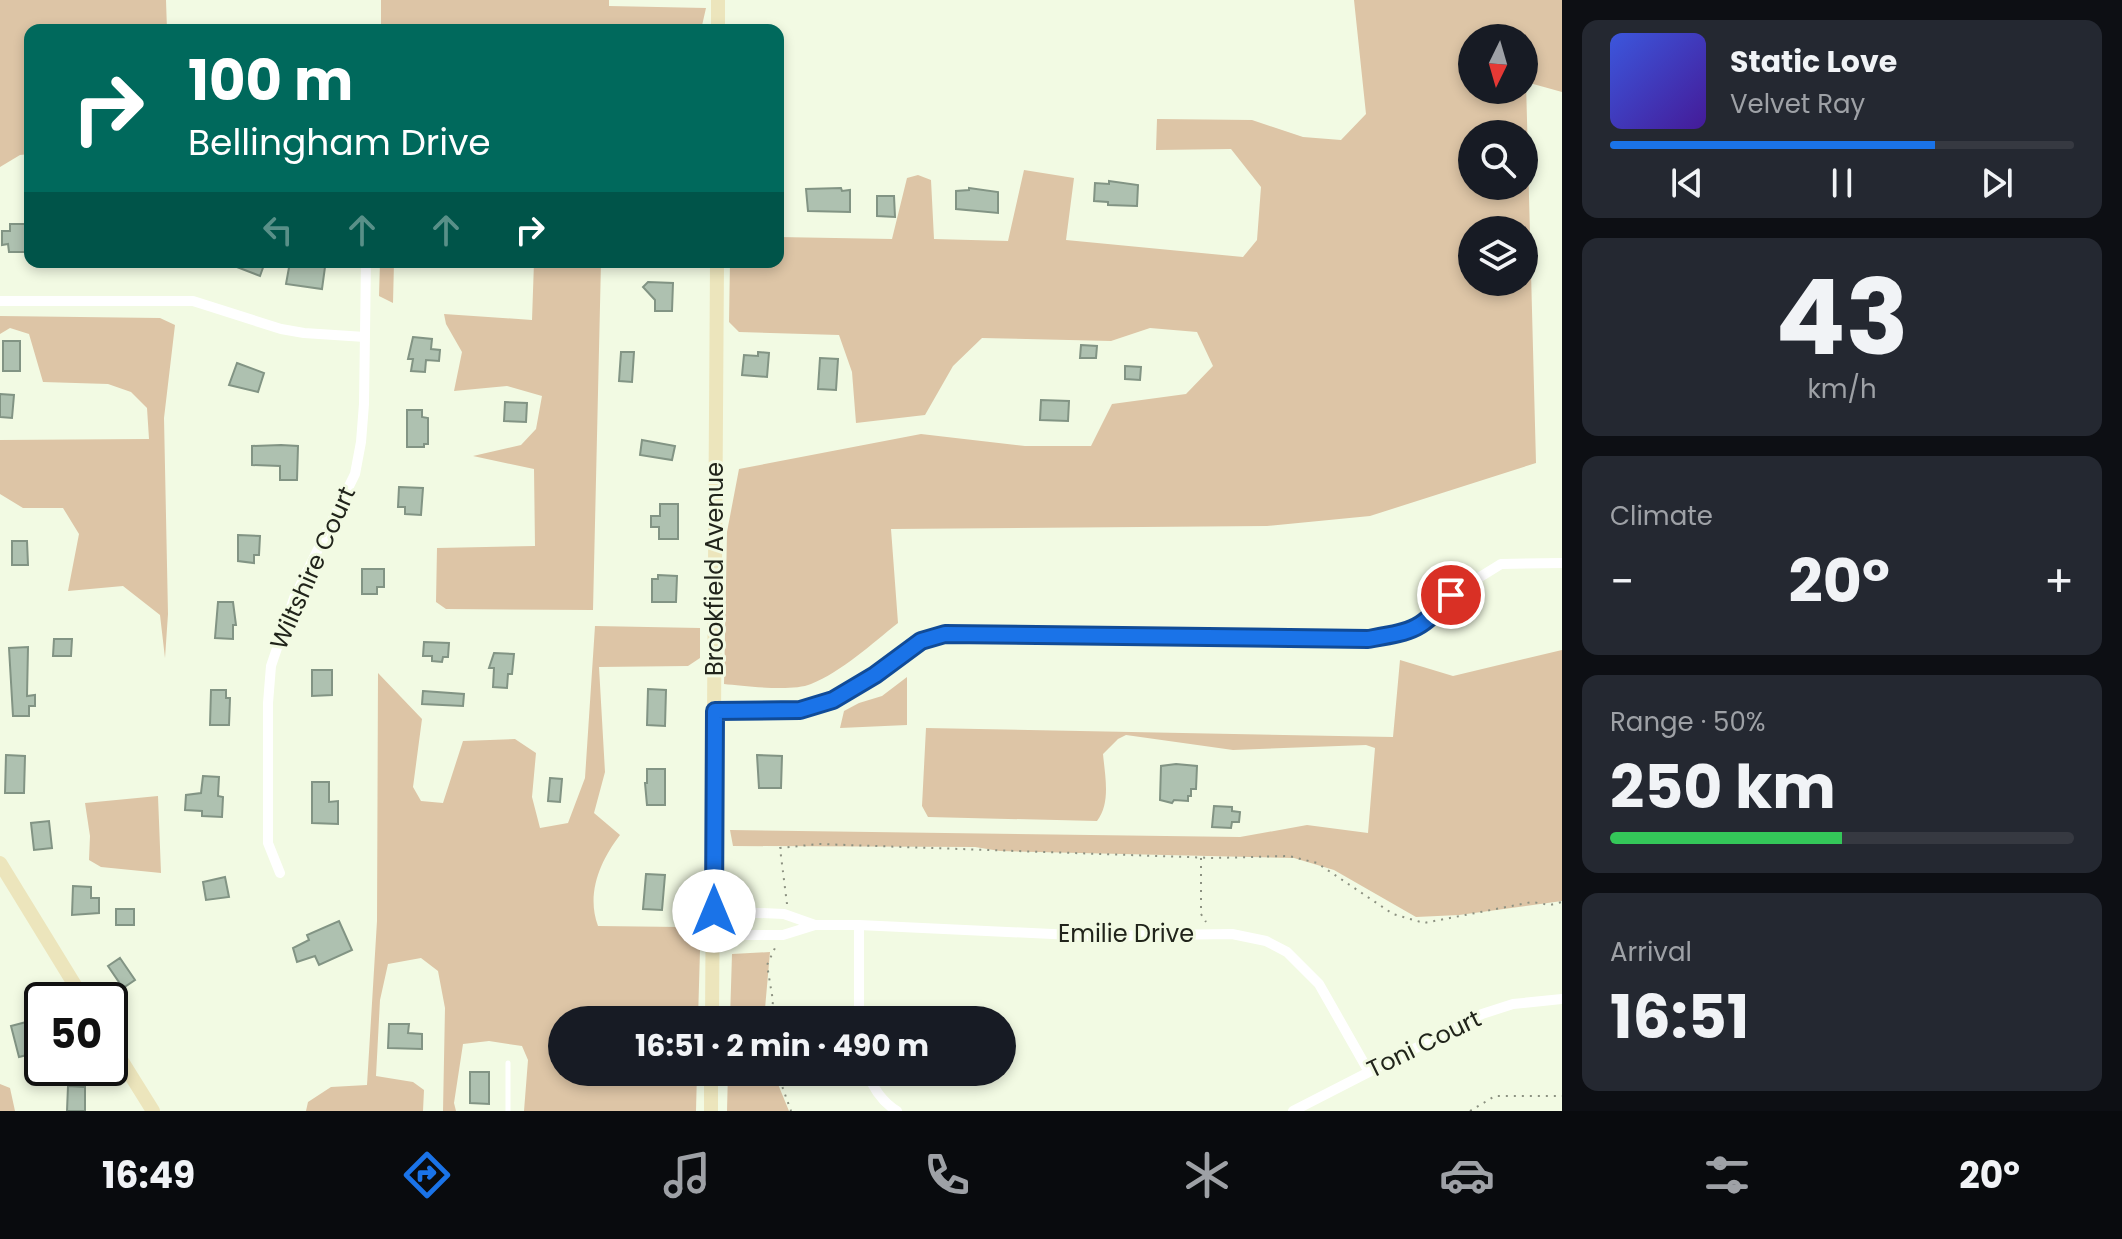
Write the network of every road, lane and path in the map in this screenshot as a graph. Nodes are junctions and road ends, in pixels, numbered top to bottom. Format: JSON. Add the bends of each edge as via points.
{"nodes":[{"id":1,"x":718,"y":0,"type":"edge"},
{"id":2,"x":718,"y":24,"type":"edge"},
{"id":3,"x":366,"y":268,"type":"edge"},
{"id":4,"x":717,"y":268,"type":"edge"},
{"id":5,"x":0,"y":301,"type":"edge"},
{"id":6,"x":365,"y":337,"type":"junction"},
{"id":7,"x":1562,"y":563,"type":"edge"},
{"id":8,"x":715,"y":711,"type":"junction"},
{"id":9,"x":1201,"y":857,"type":"junction"},
{"id":10,"x":0,"y":863,"type":"edge"},
{"id":11,"x":280,"y":873,"type":"dead end"},
{"id":12,"x":1562,"y":902,"type":"edge"},
{"id":13,"x":787,"y":904,"type":"dead end"},
{"id":14,"x":714,"y":911,"type":"junction"},
{"id":15,"x":774,"y":913,"type":"junction"},
{"id":16,"x":1201,"y":914,"type":"dead end"},
{"id":17,"x":815,"y":925,"type":"junction"},
{"id":18,"x":859,"y":925,"type":"junction"},
{"id":19,"x":713,"y":935,"type":"junction"},
{"id":20,"x":775,"y":940,"type":"junction"},
{"id":21,"x":73,"y":982,"type":"edge"},
{"id":22,"x":1562,"y":999,"type":"edge"},
{"id":23,"x":712,"y":1006,"type":"edge"},
{"id":24,"x":772,"y":1006,"type":"edge"},
{"id":25,"x":859,"y":1006,"type":"edge"},
{"id":26,"x":508,"y":1063,"type":"dead end"},
{"id":27,"x":128,"y":1071,"type":"edge"},
{"id":28,"x":1369,"y":1072,"type":"junction"},
{"id":29,"x":711,"y":1086,"type":"edge"},
{"id":30,"x":782,"y":1086,"type":"edge"},
{"id":31,"x":873,"y":1086,"type":"edge"},
{"id":32,"x":1562,"y":1096,"type":"edge"},
{"id":33,"x":153,"y":1111,"type":"edge"},
{"id":34,"x":508,"y":1111,"type":"edge"},
{"id":35,"x":711,"y":1111,"type":"edge"},
{"id":36,"x":791,"y":1111,"type":"edge"},
{"id":37,"x":897,"y":1111,"type":"edge"},
{"id":38,"x":1293,"y":1111,"type":"edge"},
{"id":39,"x":1470,"y":1111,"type":"edge"}],
"edges":[{"from":1,"to":2,"type":"main road"},
{"from":3,"to":6,"type":"street","name":"Wiltshire Court"},
{"from":4,"to":8,"type":"main road","name":"Brookfield Avenue"},
{"from":5,"to":6,"type":"street","via":[[193,301],[281,329]]},
{"from":6,"to":11,"type":"street","name":"Wiltshire Court","via":[[355,474],[294,598],[271,666],[268,843]]},
{"from":7,"to":8,"type":"street","via":[[1501,564],[1451,595],[1411,631],[1368,639],[945,634],[921,641],[833,700],[800,710]]},
{"from":8,"to":14,"type":"main road","name":"Brookfield Avenue"},
{"from":9,"to":12,"type":"path","via":[[1289,856],[1317,863],[1393,914],[1424,923],[1532,902]]},
{"from":9,"to":13,"type":"path","via":[[819,844],[780,848]]},
{"from":9,"to":16,"type":"path"},
{"from":10,"to":21,"type":"main road"},
{"from":14,"to":15,"type":"street","name":"Emilie Drive"},
{"from":14,"to":19,"type":"main road","name":"Brookfield Avenue"},
{"from":15,"to":17,"type":"street","name":"Emilie Drive"},
{"from":15,"to":20,"type":"street"},
{"from":17,"to":18,"type":"street","name":"Emilie Drive"},
{"from":17,"to":20,"type":"street","name":"Emilie Drive"},
{"from":18,"to":25,"type":"street"},
{"from":18,"to":28,"type":"street","name":"Emilie Drive","via":[[1094,936],[1232,934],[1266,941],[1287,952],[1319,984]]},
{"from":19,"to":20,"type":"street","name":"Emilie Drive"},
{"from":19,"to":23,"type":"main road","name":"Brookfield Avenue"},
{"from":20,"to":24,"type":"path","via":[[767,965]]},
{"from":22,"to":28,"type":"street","name":"Toni Court","via":[[1513,1004],[1482,1014]]},
{"from":26,"to":34,"type":"lane"},
{"from":27,"to":33,"type":"main road"},
{"from":28,"to":38,"type":"street","name":"Toni Court"},
{"from":29,"to":35,"type":"main road"},
{"from":30,"to":36,"type":"path"},
{"from":31,"to":37,"type":"street"},
{"from":32,"to":39,"type":"path","via":[[1495,1096]]}]}
